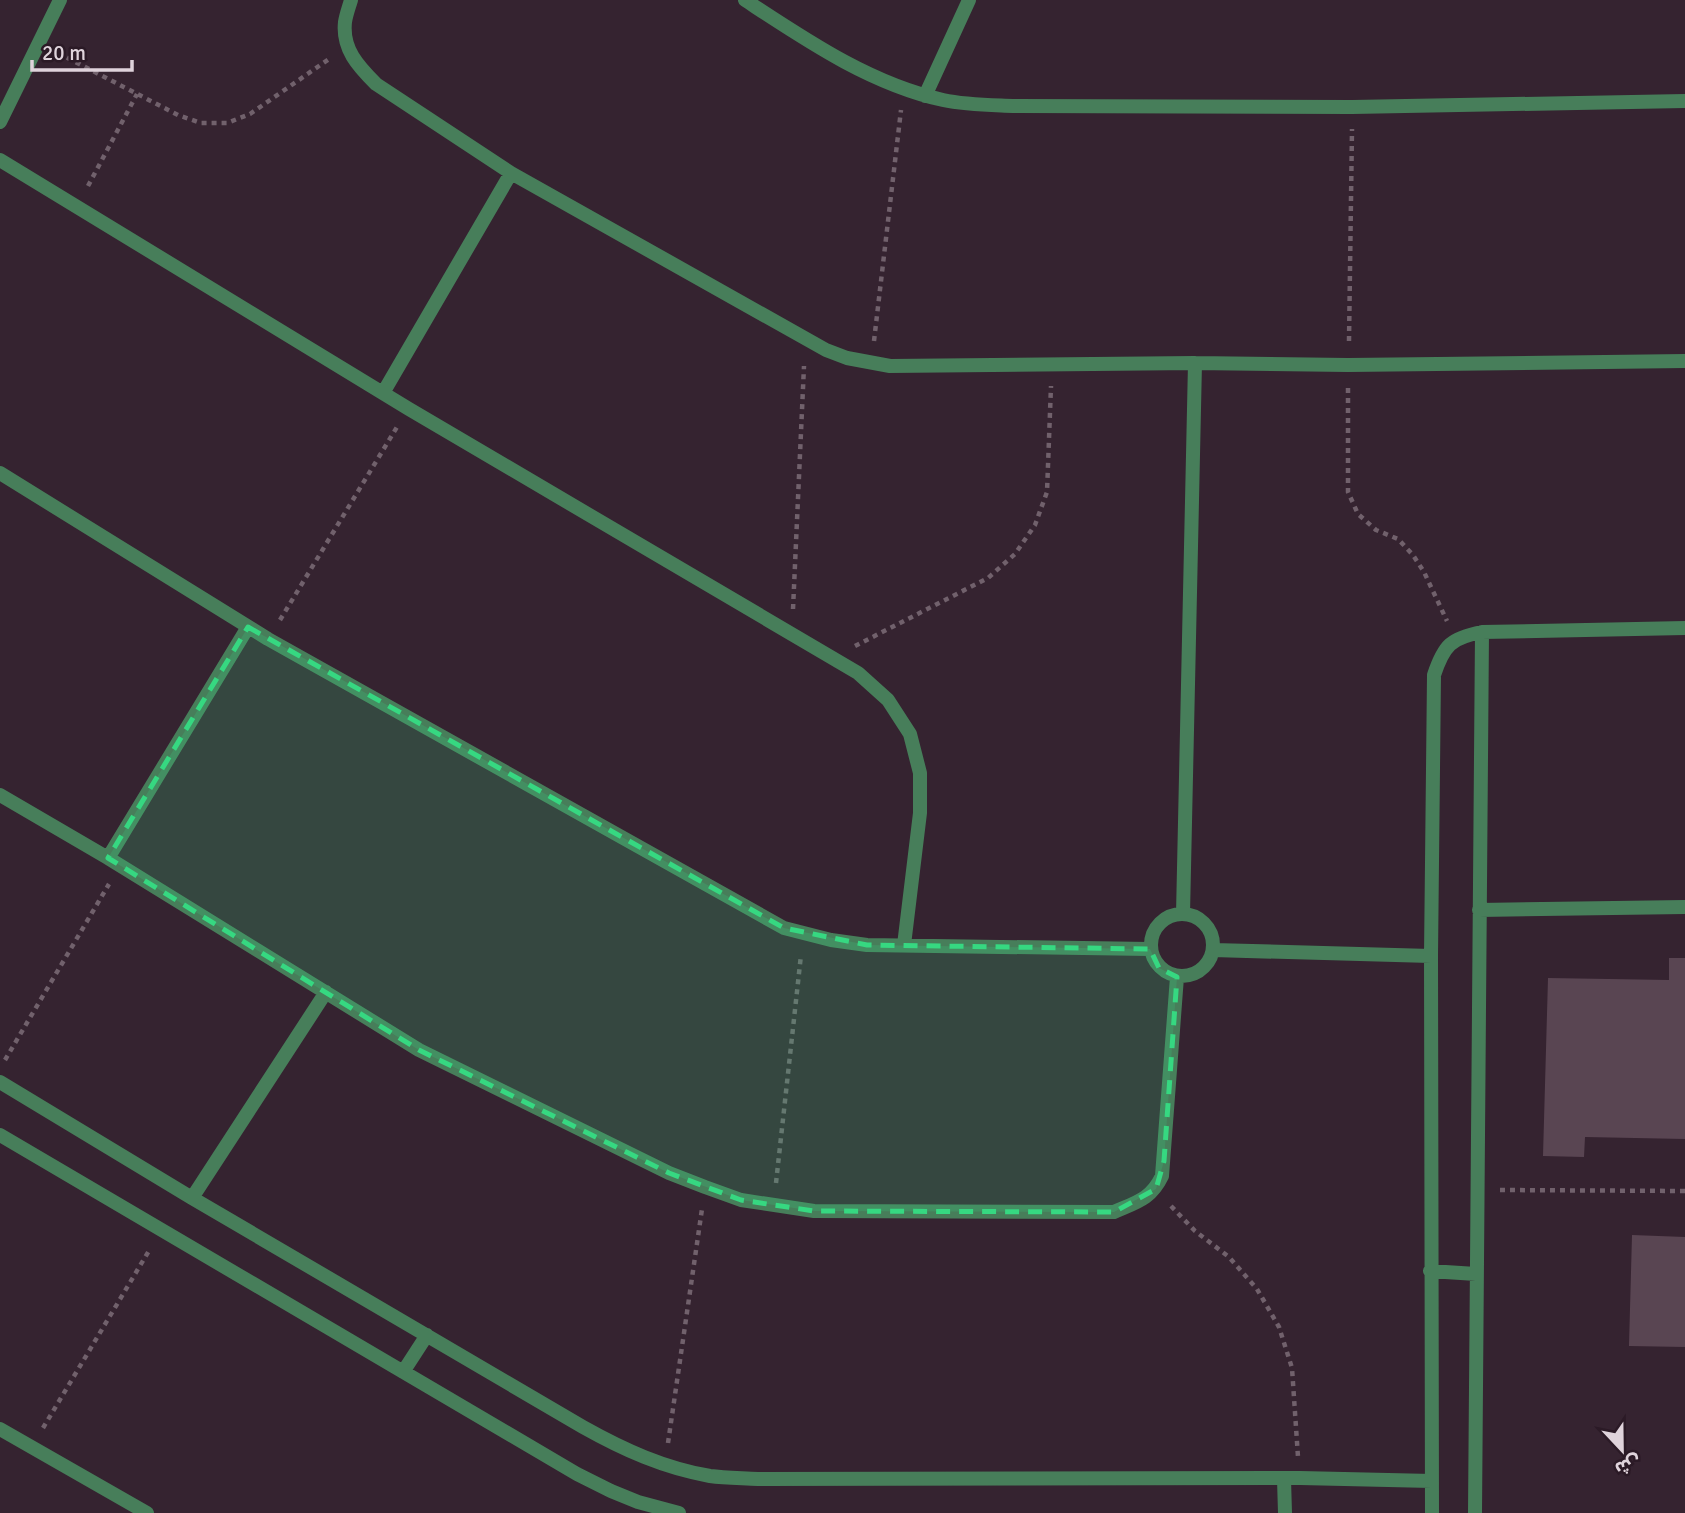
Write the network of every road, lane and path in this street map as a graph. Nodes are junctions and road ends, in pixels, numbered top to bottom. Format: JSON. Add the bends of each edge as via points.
{"nodes":[{"id":1,"x":60,"y":0,"type":"edge"},
{"id":2,"x":351,"y":0,"type":"edge"},
{"id":3,"x":745,"y":0,"type":"edge"},
{"id":4,"x":969,"y":0,"type":"edge"},
{"id":5,"x":38,"y":43,"type":"junction"},
{"id":6,"x":346,"y":46,"type":"junction"},
{"id":7,"x":903,"y":88,"type":"junction"},
{"id":8,"x":137,"y":94,"type":"junction"},
{"id":9,"x":925,"y":96,"type":"junction"},
{"id":10,"x":1685,"y":101,"type":"edge"},
{"id":11,"x":0,"y":122,"type":"edge"},
{"id":12,"x":0,"y":159,"type":"edge"},
{"id":13,"x":511,"y":173,"type":"junction"},
{"id":14,"x":77,"y":207,"type":"junction"},
{"id":15,"x":805,"y":338,"type":"junction"},
{"id":16,"x":1685,"y":361,"type":"edge"},
{"id":17,"x":872,"y":363,"type":"junction"},
{"id":18,"x":1195,"y":363,"type":"junction"},
{"id":19,"x":1052,"y":364,"type":"junction"},
{"id":20,"x":383,"y":393,"type":"junction"},
{"id":21,"x":409,"y":409,"type":"junction"},
{"id":22,"x":0,"y":473,"type":"edge"},
{"id":23,"x":248,"y":627,"type":"junction"},
{"id":24,"x":1685,"y":628,"type":"edge"},
{"id":25,"x":1482,"y":632,"type":"junction"},
{"id":26,"x":792,"y":634,"type":"junction"},
{"id":27,"x":268,"y":639,"type":"junction"},
{"id":28,"x":832,"y":658,"type":"junction"},
{"id":29,"x":0,"y":795,"type":"edge"},
{"id":30,"x":114,"y":861,"type":"junction"},
{"id":31,"x":1685,"y":907,"type":"edge"},
{"id":32,"x":1479,"y":910,"type":"junction"},
{"id":33,"x":1183,"y":914,"type":"junction"},
{"id":34,"x":804,"y":933,"type":"junction"},
{"id":35,"x":904,"y":944,"type":"junction"},
{"id":36,"x":1150,"y":949,"type":"junction"},
{"id":37,"x":1213,"y":950,"type":"junction"},
{"id":38,"x":1431,"y":956,"type":"junction"},
{"id":39,"x":1177,"y":977,"type":"junction"},
{"id":40,"x":326,"y":992,"type":"junction"},
{"id":41,"x":0,"y":1069,"type":"edge"},
{"id":42,"x":0,"y":1082,"type":"edge"},
{"id":43,"x":0,"y":1135,"type":"edge"},
{"id":44,"x":705,"y":1187,"type":"junction"},
{"id":45,"x":1156,"y":1189,"type":"junction"},
{"id":46,"x":1477,"y":1190,"type":"junction"},
{"id":47,"x":1685,"y":1191,"type":"edge"},
{"id":48,"x":192,"y":1198,"type":"junction"},
{"id":49,"x":774,"y":1205,"type":"junction"},
{"id":50,"x":161,"y":1230,"type":"junction"},
{"id":51,"x":1430,"y":1271,"type":"junction"},
{"id":52,"x":1476,"y":1274,"type":"junction"},
{"id":53,"x":427,"y":1335,"type":"junction"},
{"id":54,"x":403,"y":1372,"type":"junction"},
{"id":55,"x":0,"y":1429,"type":"edge"},
{"id":56,"x":32,"y":1447,"type":"junction"},
{"id":57,"x":665,"y":1465,"type":"junction"},
{"id":58,"x":1300,"y":1478,"type":"junction"},
{"id":59,"x":1284,"y":1479,"type":"junction"},
{"id":60,"x":1432,"y":1480,"type":"junction"},
{"id":61,"x":147,"y":1513,"type":"edge"},
{"id":62,"x":679,"y":1513,"type":"edge"},
{"id":63,"x":1285,"y":1513,"type":"edge"},
{"id":64,"x":1432,"y":1513,"type":"edge"},
{"id":65,"x":1475,"y":1513,"type":"edge"}],
"edges":[{"from":1,"to":5,"type":"street"},
{"from":2,"to":6,"type":"street","via":[[345,22]]},
{"from":3,"to":7,"type":"street","via":[[833,55]]},
{"from":4,"to":9,"type":"street"},
{"from":5,"to":8,"type":"path"},
{"from":5,"to":11,"type":"street"},
{"from":6,"to":8,"type":"path","via":[[250,114],[227,123],[201,123]]},
{"from":6,"to":13,"type":"street","via":[[376,84]]},
{"from":7,"to":9,"type":"street"},
{"from":7,"to":17,"type":"path"},
{"from":8,"to":14,"type":"path"},
{"from":9,"to":10,"type":"street","via":[[1013,106],[1353,107]]},
{"from":12,"to":14,"type":"street"},
{"from":13,"to":15,"type":"street"},
{"from":13,"to":20,"type":"street"},
{"from":14,"to":20,"type":"street"},
{"from":15,"to":17,"type":"street","via":[[846,358]]},
{"from":15,"to":26,"type":"path"},
{"from":16,"to":18,"type":"street"},
{"from":17,"to":19,"type":"street"},
{"from":18,"to":19,"type":"street"},
{"from":18,"to":33,"type":"street"},
{"from":19,"to":28,"type":"path","via":[[1047,492],[1035,525],[1015,555],[988,578]]},
{"from":20,"to":21,"type":"street"},
{"from":21,"to":26,"type":"street"},
{"from":21,"to":27,"type":"path"},
{"from":22,"to":23,"type":"street"},
{"from":23,"to":27,"type":"street"},
{"from":23,"to":30,"type":"street"},
{"from":24,"to":25,"type":"street"},
{"from":25,"to":32,"type":"street"},
{"from":25,"to":38,"type":"street","via":[[1465,635],[1446,648],[1434,675]]},
{"from":26,"to":28,"type":"street"},
{"from":27,"to":34,"type":"street","via":[[772,922]]},
{"from":28,"to":35,"type":"street","via":[[858,673],[888,700],[910,734],[920,773],[920,813]]},
{"from":29,"to":30,"type":"street"},
{"from":30,"to":40,"type":"street"},
{"from":30,"to":41,"type":"path"},
{"from":31,"to":32,"type":"street"},
{"from":32,"to":46,"type":"street"},
{"from":33,"to":36,"type":"street","via":[[1158,924]]},
{"from":33,"to":37,"type":"street","via":[[1207,926]]},
{"from":34,"to":35,"type":"street","via":[[867,944]]},
{"from":34,"to":49,"type":"path"},
{"from":35,"to":36,"type":"street"},
{"from":36,"to":39,"type":"street","via":[[1159,968]]},
{"from":37,"to":38,"type":"street"},
{"from":37,"to":39,"type":"street","via":[[1201,971]]},
{"from":38,"to":51,"type":"street"},
{"from":39,"to":45,"type":"street","via":[[1164,1161]]},
{"from":40,"to":44,"type":"street","via":[[419,1050]]},
{"from":40,"to":48,"type":"street"},
{"from":42,"to":48,"type":"street"},
{"from":43,"to":50,"type":"street"},
{"from":44,"to":49,"type":"street"},
{"from":44,"to":57,"type":"path"},
{"from":45,"to":49,"type":"street","via":[[1114,1212],[814,1211]]},
{"from":45,"to":58,"type":"path","via":[[1258,1289],[1279,1327],[1292,1368]]},
{"from":46,"to":47,"type":"path"},
{"from":46,"to":52,"type":"street"},
{"from":48,"to":53,"type":"street"},
{"from":50,"to":54,"type":"street"},
{"from":50,"to":56,"type":"path"},
{"from":51,"to":52,"type":"street"},
{"from":51,"to":60,"type":"street"},
{"from":52,"to":65,"type":"street"},
{"from":53,"to":54,"type":"street"},
{"from":53,"to":57,"type":"street","via":[[611,1443]]},
{"from":54,"to":62,"type":"street","via":[[599,1486]]},
{"from":55,"to":56,"type":"street"},
{"from":56,"to":61,"type":"street"},
{"from":57,"to":59,"type":"street","via":[[711,1476],[758,1479]]},
{"from":58,"to":59,"type":"street"},
{"from":58,"to":60,"type":"street"},
{"from":59,"to":63,"type":"street"},
{"from":60,"to":64,"type":"street"}]}
